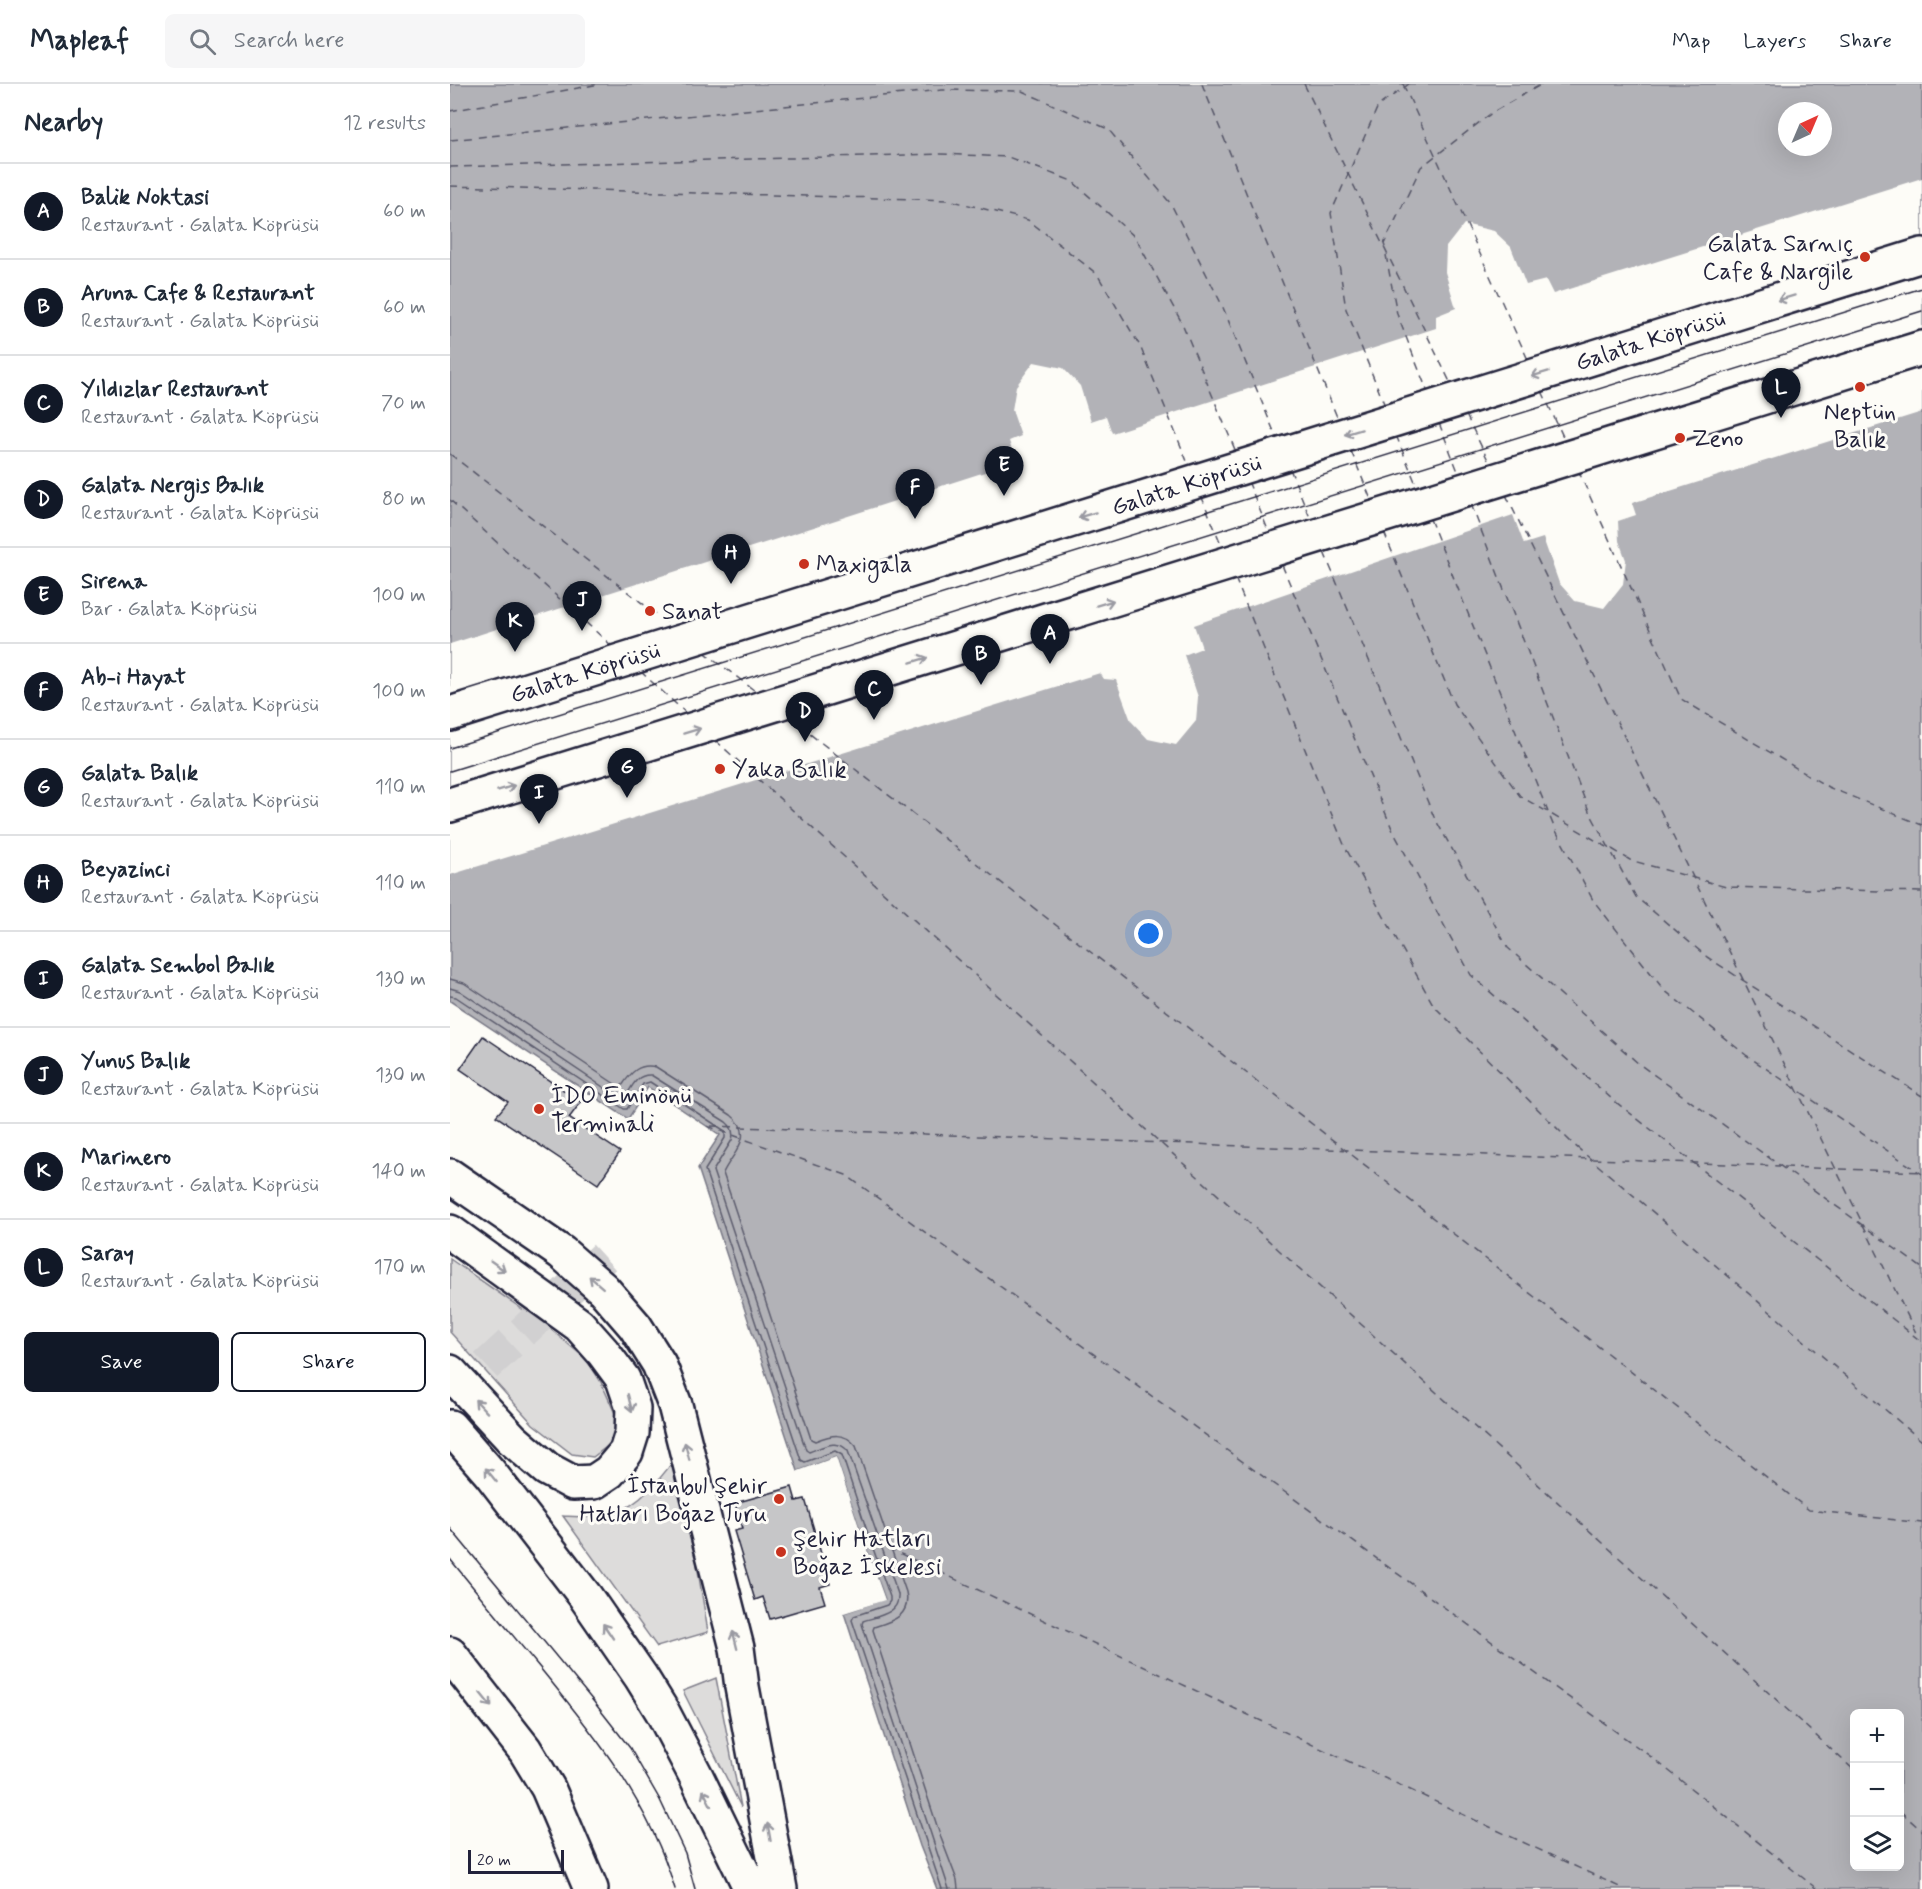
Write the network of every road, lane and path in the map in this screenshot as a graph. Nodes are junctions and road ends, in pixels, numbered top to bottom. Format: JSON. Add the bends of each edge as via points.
{"nodes":[{"id":1,"x":1922,"y":255,"type":"edge"},
{"id":2,"x":1922,"y":348,"type":"edge"},
{"id":3,"x":450,"y":714,"type":"edge"},
{"id":4,"x":450,"y":805,"type":"edge"},
{"id":5,"x":450,"y":1176,"type":"edge"},
{"id":6,"x":450,"y":1232,"type":"edge"},
{"id":7,"x":450,"y":1372,"type":"edge"},
{"id":8,"x":450,"y":1427,"type":"edge"},
{"id":9,"x":450,"y":1654,"type":"edge"},
{"id":10,"x":591,"y":1889,"type":"edge"},
{"id":11,"x":751,"y":1889,"type":"edge"},
{"id":12,"x":780,"y":1889,"type":"edge"}],
"edges":[{"from":1,"to":3,"type":"main road","name":"Galata Köprüsü","one_way":true},
{"from":4,"to":2,"type":"main road","one_way":true},
{"from":12,"to":5,"type":"main road","one_way":true,"via":[[737,1648],[675,1405],[659,1364],[635,1326],[603,1289],[562,1253]]},
{"from":6,"to":7,"type":"main road","one_way":true,"via":[[579,1325],[603,1352],[623,1379],[633,1408],[626,1452],[594,1482],[573,1483],[547,1469],[512,1439]]},
{"from":11,"to":8,"type":"main road","one_way":true,"via":[[696,1776],[641,1677],[585,1596]]},
{"from":9,"to":10,"type":"main road","one_way":true,"via":[[525,1750],[548,1788]]}]}
